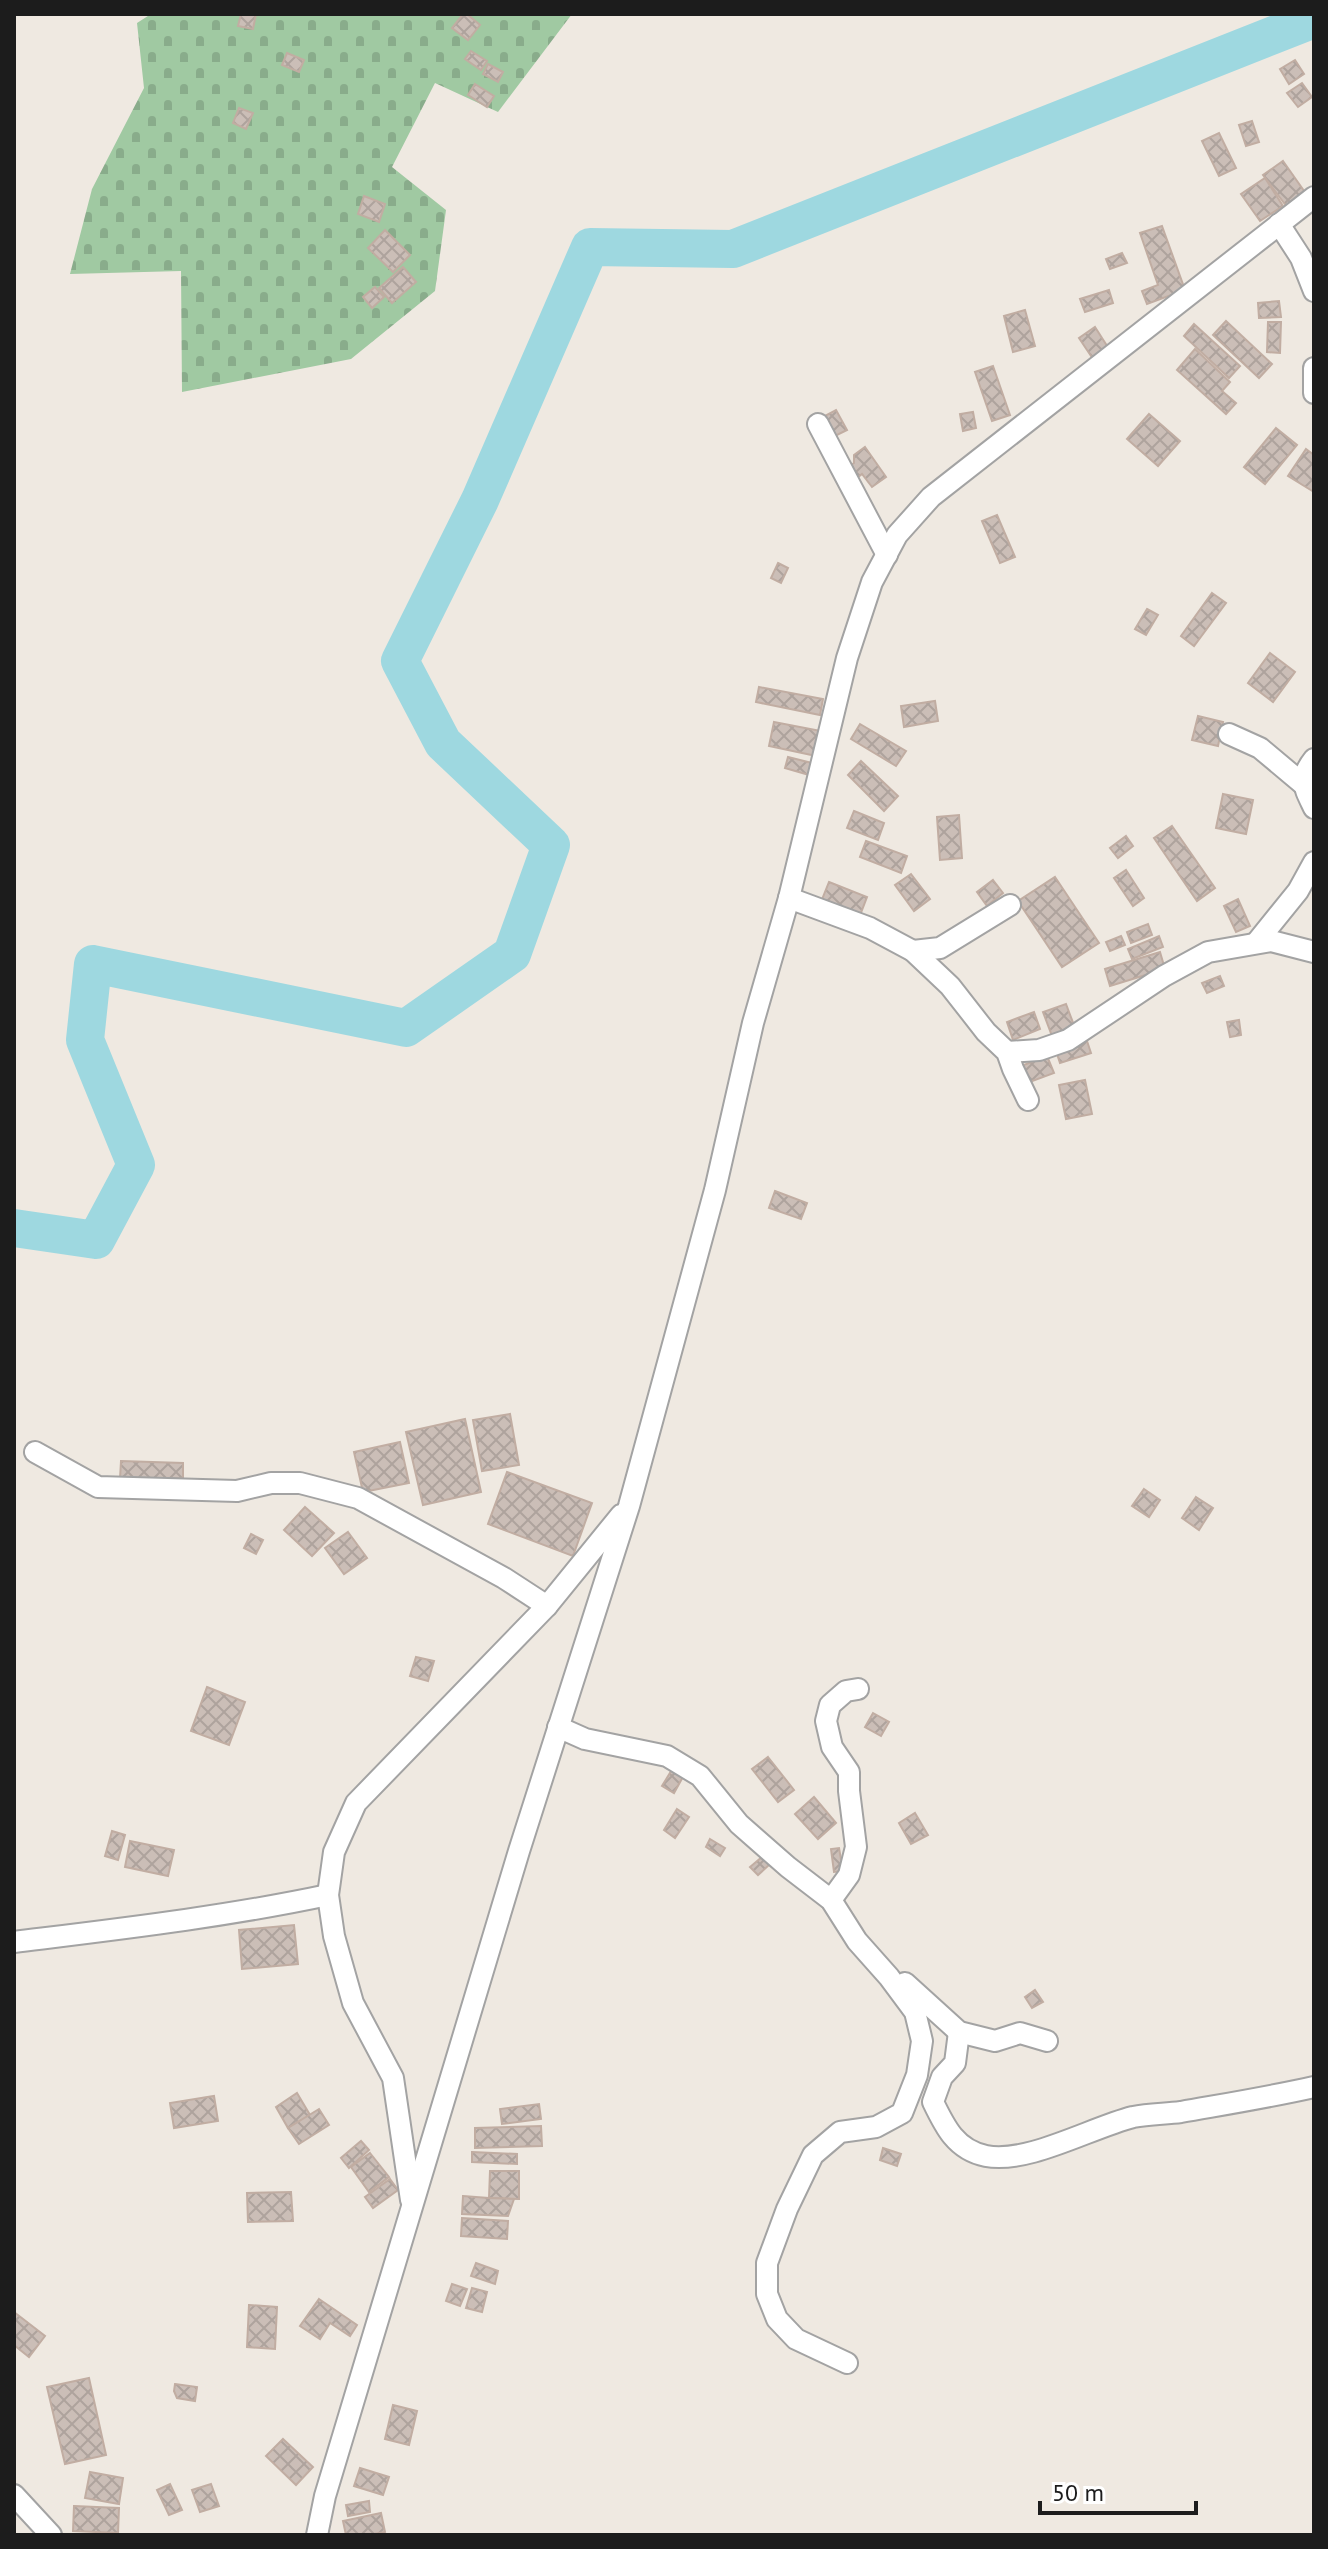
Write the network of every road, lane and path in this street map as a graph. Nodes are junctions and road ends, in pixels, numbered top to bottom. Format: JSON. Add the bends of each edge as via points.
{"nodes":[{"id":1,"x":1314,"y":197,"type":"edge"},
{"id":2,"x":1279,"y":224,"type":"junction"},
{"id":3,"x":1314,"y":291,"type":"edge"},
{"id":4,"x":1314,"y":368,"type":"edge"},
{"id":5,"x":1314,"y":393,"type":"edge"},
{"id":6,"x":818,"y":424,"type":"dead end"},
{"id":7,"x":887,"y":555,"type":"junction"},
{"id":8,"x":1229,"y":734,"type":"dead end"},
{"id":9,"x":1314,"y":759,"type":"edge"},
{"id":10,"x":1303,"y":784,"type":"junction"},
{"id":11,"x":1314,"y":808,"type":"edge"},
{"id":12,"x":1314,"y":862,"type":"edge"},
{"id":13,"x":789,"y":898,"type":"junction"},
{"id":14,"x":1010,"y":905,"type":"dead end"},
{"id":15,"x":1256,"y":943,"type":"junction"},
{"id":16,"x":913,"y":951,"type":"junction"},
{"id":17,"x":1314,"y":952,"type":"edge"},
{"id":18,"x":1007,"y":1052,"type":"junction"},
{"id":19,"x":1028,"y":1100,"type":"dead end"},
{"id":20,"x":35,"y":1452,"type":"dead end"},
{"id":21,"x":629,"y":1506,"type":"junction"},
{"id":22,"x":547,"y":1606,"type":"junction"},
{"id":23,"x":858,"y":1689,"type":"dead end"},
{"id":24,"x":558,"y":1727,"type":"junction"},
{"id":25,"x":328,"y":1895,"type":"junction"},
{"id":26,"x":831,"y":1900,"type":"junction"},
{"id":27,"x":857,"y":1941,"type":"junction"},
{"id":28,"x":14,"y":1942,"type":"edge"},
{"id":29,"x":959,"y":2032,"type":"junction"},
{"id":30,"x":1047,"y":2041,"type":"dead end"},
{"id":31,"x":1314,"y":2087,"type":"edge"},
{"id":32,"x":412,"y":2207,"type":"junction"},
{"id":33,"x":847,"y":2363,"type":"dead end"},
{"id":34,"x":14,"y":2495,"type":"edge"},
{"id":35,"x":51,"y":2535,"type":"edge"},
{"id":36,"x":317,"y":2535,"type":"edge"}],
"edges":[{"from":1,"to":2,"type":"street"},
{"from":2,"to":3,"type":"street"},
{"from":2,"to":7,"type":"street","via":[[931,497],[897,535]]},
{"from":4,"to":5,"type":"street"},
{"from":6,"to":7,"type":"street"},
{"from":7,"to":13,"type":"street","via":[[872,582],[847,658]]},
{"from":8,"to":10,"type":"street","via":[[1260,748]]},
{"from":9,"to":10,"type":"street"},
{"from":10,"to":11,"type":"street"},
{"from":12,"to":15,"type":"street"},
{"from":13,"to":16,"type":"street","via":[[870,928]]},
{"from":13,"to":21,"type":"street"},
{"from":14,"to":16,"type":"street","via":[[940,948]]},
{"from":15,"to":17,"type":"street","via":[[1271,941]]},
{"from":15,"to":18,"type":"street","via":[[1208,952],[1068,1040],[1039,1050]]},
{"from":16,"to":18,"type":"street"},
{"from":18,"to":19,"type":"street"},
{"from":20,"to":22,"type":"street","via":[[98,1487],[237,1491],[300,1483],[358,1498]]},
{"from":21,"to":22,"type":"street"},
{"from":21,"to":24,"type":"street"},
{"from":22,"to":25,"type":"street","via":[[356,1803],[334,1852]]},
{"from":23,"to":26,"type":"street","via":[[846,1691],[830,1705],[826,1721],[832,1747],[849,1772],[856,1847],[849,1875]]},
{"from":24,"to":26,"type":"street","via":[[585,1739],[667,1756],[689,1769],[739,1824]]},
{"from":24,"to":32,"type":"street"},
{"from":25,"to":28,"type":"street","via":[[192,1921]]},
{"from":25,"to":32,"type":"street","via":[[353,2003],[393,2078]]},
{"from":26,"to":27,"type":"street"},
{"from":27,"to":29,"type":"street"},
{"from":27,"to":33,"type":"street","via":[[915,2012],[922,2041],[917,2075],[902,2113],[876,2127],[840,2132],[813,2155],[767,2263],[767,2294],[777,2319],[796,2339]]},
{"from":29,"to":30,"type":"street","via":[[995,2041],[1020,2033]]},
{"from":29,"to":31,"type":"street","via":[[955,2063],[942,2077],[933,2102],[946,2129],[963,2147],[985,2156],[1026,2155],[1136,2116]]},
{"from":32,"to":36,"type":"street"},
{"from":34,"to":35,"type":"street"}]}
